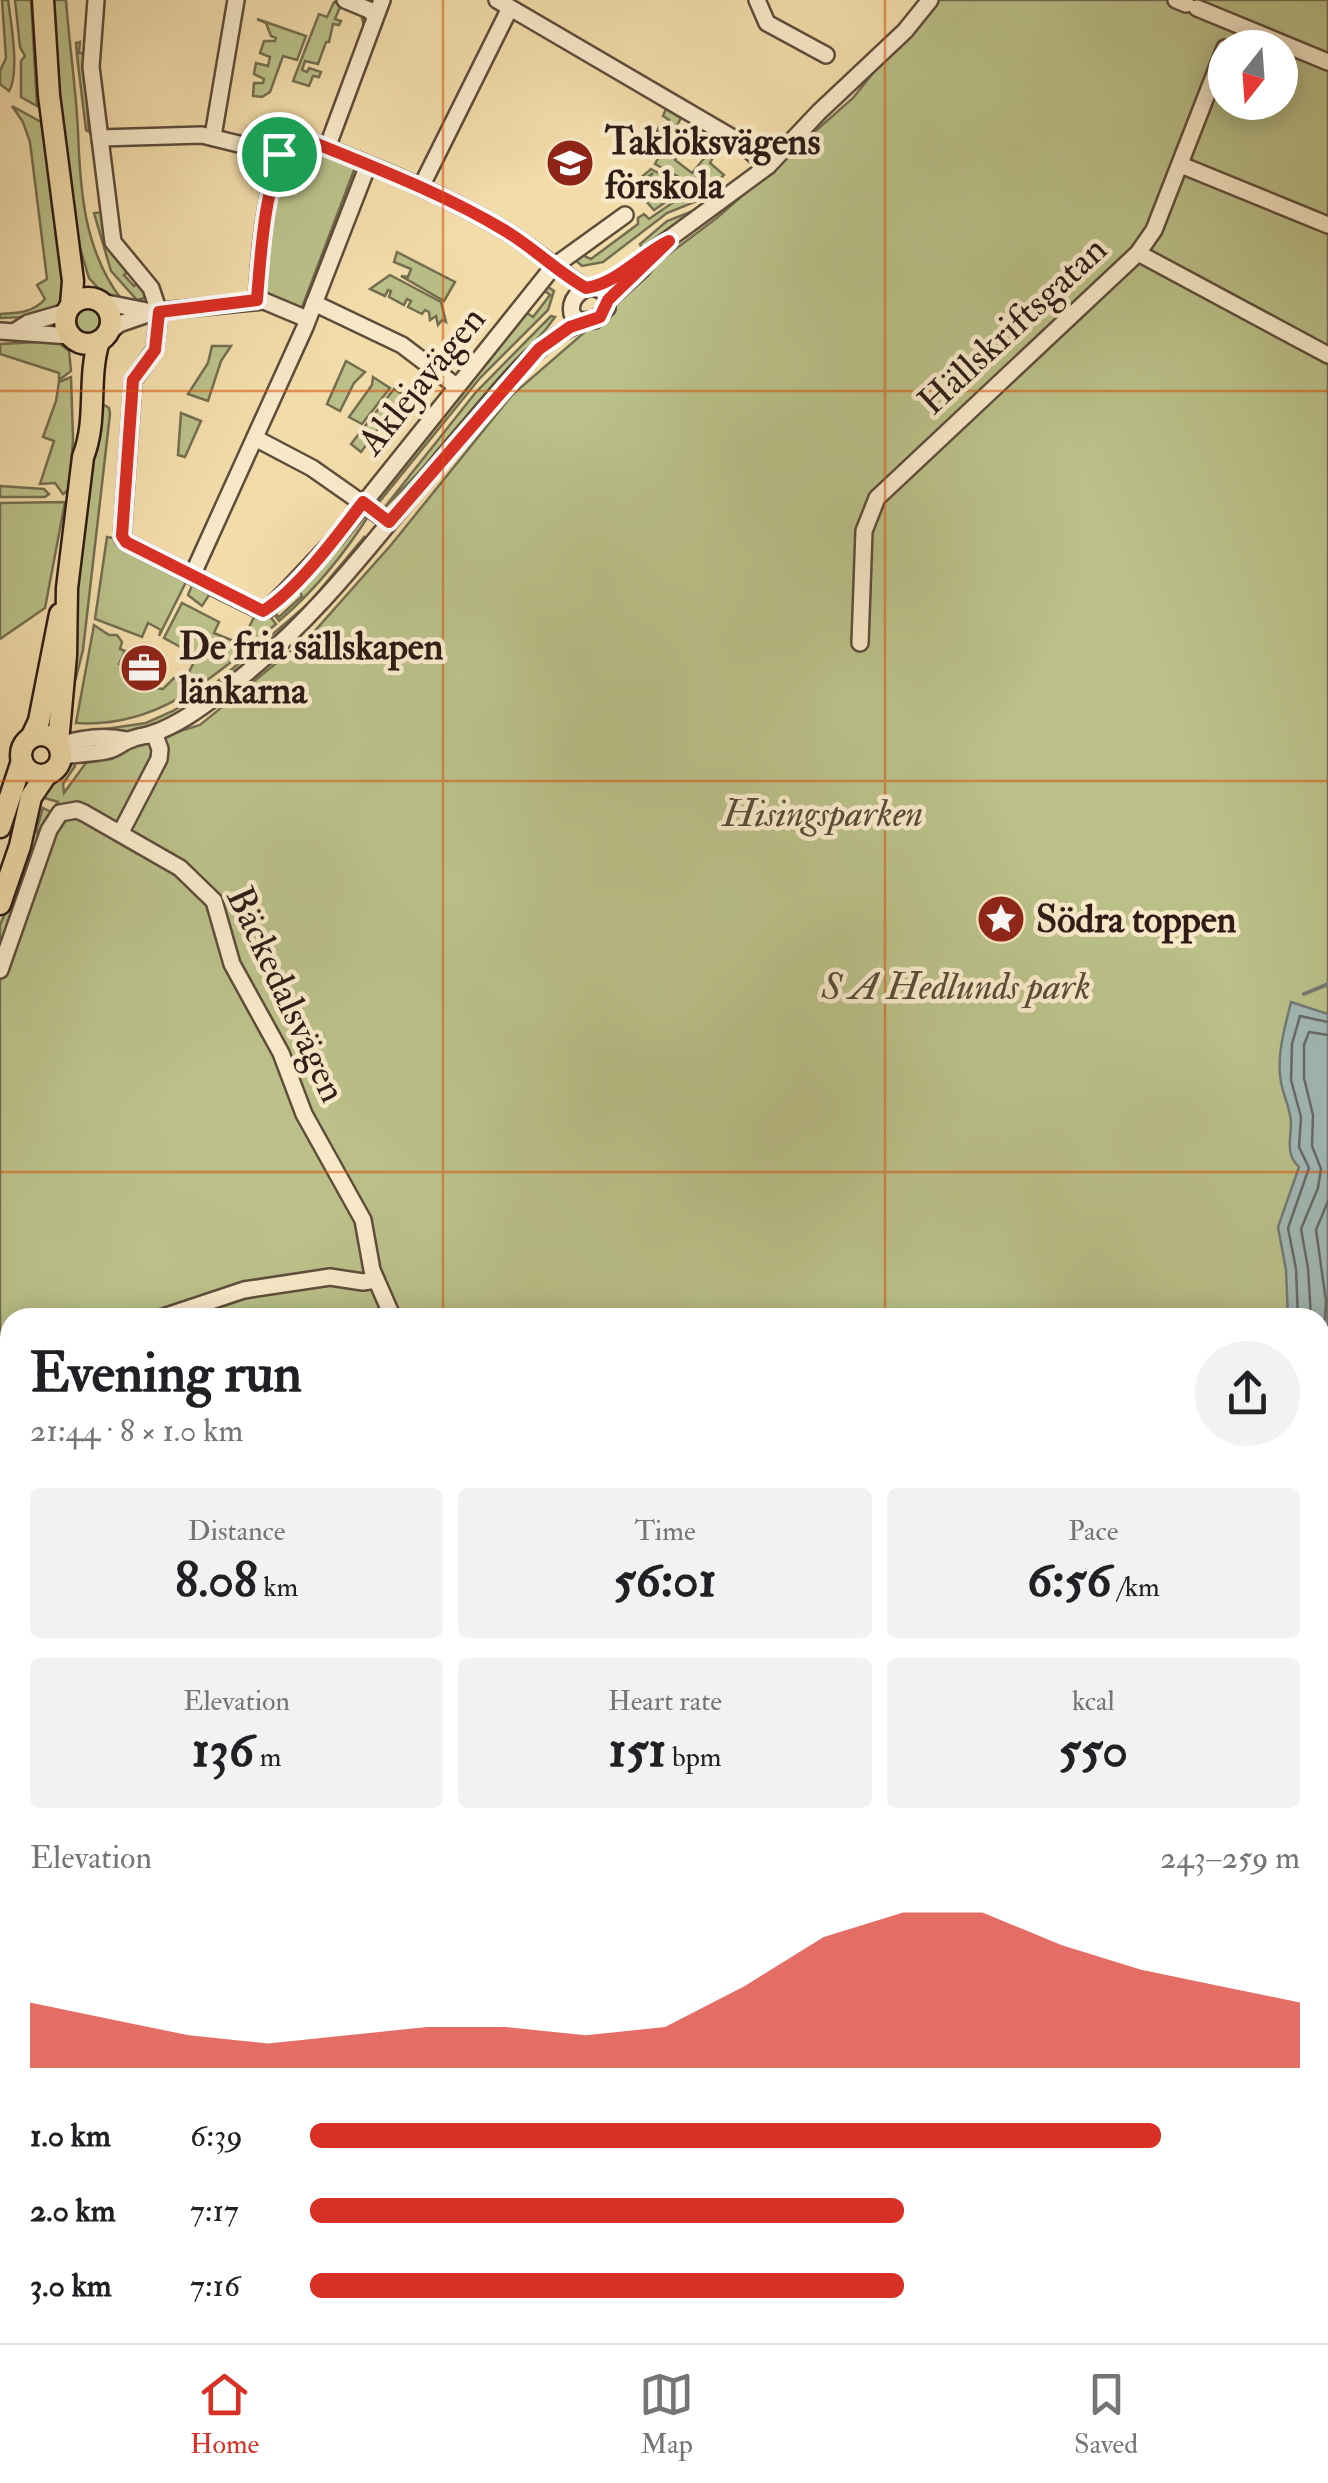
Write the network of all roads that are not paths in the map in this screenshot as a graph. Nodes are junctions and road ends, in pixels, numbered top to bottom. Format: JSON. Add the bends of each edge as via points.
{"nodes":[{"id":1,"x":43,"y":0,"type":"edge"},
{"id":2,"x":96,"y":0,"type":"edge"},
{"id":3,"x":236,"y":0,"type":"edge"},
{"id":4,"x":345,"y":0,"type":"edge"},
{"id":5,"x":382,"y":0,"type":"edge"},
{"id":6,"x":756,"y":0,"type":"edge"},
{"id":7,"x":930,"y":0,"type":"edge"},
{"id":8,"x":504,"y":4,"type":"edge"},
{"id":9,"x":1186,"y":4,"type":"edge"},
{"id":10,"x":375,"y":16,"type":"junction"},
{"id":11,"x":1234,"y":24,"type":"junction"},
{"id":12,"x":1232,"y":30,"type":"edge"},
{"id":13,"x":826,"y":55,"type":"dead end"},
{"id":14,"x":1328,"y":62,"type":"edge"},
{"id":15,"x":1208,"y":92,"type":"edge"},
{"id":16,"x":213,"y":136,"type":"junction"},
{"id":17,"x":100,"y":138,"type":"junction"},
{"id":18,"x":327,"y":148,"type":"junction"},
{"id":19,"x":279,"y":154,"type":"junction"},
{"id":20,"x":368,"y":165,"type":"junction"},
{"id":21,"x":1180,"y":165,"type":"junction"},
{"id":22,"x":768,"y":166,"type":"junction"},
{"id":23,"x":420,"y":188,"type":"junction"},
{"id":24,"x":625,"y":214,"type":"dead end"},
{"id":25,"x":66,"y":222,"type":"junction"},
{"id":26,"x":1328,"y":226,"type":"edge"},
{"id":27,"x":669,"y":241,"type":"junction"},
{"id":28,"x":1138,"y":253,"type":"junction"},
{"id":29,"x":555,"y":269,"type":"junction"},
{"id":30,"x":582,"y":296,"type":"junction"},
{"id":31,"x":98,"y":300,"type":"junction"},
{"id":32,"x":257,"y":300,"type":"junction"},
{"id":33,"x":608,"y":300,"type":"junction"},
{"id":34,"x":314,"y":302,"type":"junction"},
{"id":35,"x":69,"y":308,"type":"junction"},
{"id":36,"x":156,"y":312,"type":"junction"},
{"id":37,"x":307,"y":320,"type":"junction"},
{"id":38,"x":583,"y":322,"type":"junction"},
{"id":39,"x":8,"y":330,"type":"edge"},
{"id":40,"x":73,"y":338,"type":"junction"},
{"id":41,"x":103,"y":338,"type":"junction"},
{"id":42,"x":539,"y":349,"type":"junction"},
{"id":43,"x":1328,"y":355,"type":"edge"},
{"id":44,"x":456,"y":386,"type":"junction"},
{"id":45,"x":255,"y":438,"type":"junction"},
{"id":46,"x":84,"y":457,"type":"junction"},
{"id":47,"x":363,"y":502,"type":"junction"},
{"id":48,"x":389,"y":522,"type":"junction"},
{"id":49,"x":192,"y":576,"type":"junction"},
{"id":50,"x":67,"y":588,"type":"junction"},
{"id":51,"x":860,"y":642,"type":"dead end"},
{"id":52,"x":154,"y":733,"type":"junction"},
{"id":53,"x":31,"y":738,"type":"junction"},
{"id":54,"x":59,"y":748,"type":"junction"},
{"id":55,"x":22,"y":761,"type":"junction"},
{"id":56,"x":46,"y":775,"type":"junction"},
{"id":57,"x":0,"y":827,"type":"edge"},
{"id":58,"x":120,"y":832,"type":"junction"},
{"id":59,"x":0,"y":904,"type":"edge"},
{"id":60,"x":0,"y":970,"type":"edge"},
{"id":61,"x":376,"y":1280,"type":"junction"},
{"id":62,"x":190,"y":1308,"type":"edge"},
{"id":63,"x":389,"y":1308,"type":"edge"}],
"edges":[{"from":1,"to":25,"type":"main road"},
{"from":2,"to":17,"type":"street","via":[[91,67]]},
{"from":3,"to":16,"type":"street"},
{"from":4,"to":10,"type":"street"},
{"from":5,"to":10,"type":"street"},
{"from":6,"to":13,"type":"street","via":[[768,24]]},
{"from":7,"to":22,"type":"street"},
{"from":8,"to":22,"type":"street","via":[[732,138]]},
{"from":8,"to":23,"type":"street"},
{"from":9,"to":11,"type":"street"},
{"from":10,"to":18,"type":"street"},
{"from":11,"to":12,"type":"street","name":"Hällskriftsgatan"},
{"from":11,"to":14,"type":"street"},
{"from":15,"to":21,"type":"street","name":"Hällskriftsgatan"},
{"from":16,"to":17,"type":"street"},
{"from":16,"to":19,"type":"street"},
{"from":17,"to":36,"type":"street","via":[[113,242],[151,288]]},
{"from":18,"to":19,"type":"street","via":[[288,136]]},
{"from":18,"to":20,"type":"street"},
{"from":19,"to":32,"type":"street"},
{"from":20,"to":23,"type":"street"},
{"from":20,"to":34,"type":"street"},
{"from":21,"to":26,"type":"street"},
{"from":21,"to":28,"type":"street","name":"Hällskriftsgatan"},
{"from":22,"to":27,"type":"street"},
{"from":23,"to":29,"type":"street","via":[[507,231]]},
{"from":24,"to":29,"type":"street","name":"Aklejavägen"},
{"from":25,"to":31,"type":"main road"},
{"from":25,"to":35,"type":"main road"},
{"from":27,"to":30,"type":"street"},
{"from":27,"to":33,"type":"street"},
{"from":28,"to":43,"type":"street"},
{"from":28,"to":51,"type":"street","name":"Hällskriftsgatan","via":[[877,498],[864,531]]},
{"from":29,"to":30,"type":"street"},
{"from":29,"to":44,"type":"street","name":"Aklejavägen"},
{"from":30,"to":33,"type":"street","via":[[606,292]]},
{"from":30,"to":38,"type":"street","via":[[574,317]]},
{"from":30,"to":42,"type":"street"},
{"from":31,"to":35,"type":"main road","via":[[80,299]]},
{"from":31,"to":36,"type":"street"},
{"from":31,"to":41,"type":"main road","via":[[111,317]]},
{"from":32,"to":36,"type":"street"},
{"from":32,"to":37,"type":"street"},
{"from":33,"to":38,"type":"street","via":[[600,317]]},
{"from":34,"to":37,"type":"street"},
{"from":34,"to":44,"type":"street","via":[[404,346]]},
{"from":35,"to":39,"type":"street"},
{"from":35,"to":40,"type":"main road","via":[[65,324]]},
{"from":36,"to":41,"type":"street","via":[[119,324]]},
{"from":36,"to":49,"type":"street","name":"Aklejavägen","via":[[155,350],[133,380],[122,536]]},
{"from":37,"to":45,"type":"street"},
{"from":38,"to":42,"type":"street"},
{"from":39,"to":40,"type":"street"},
{"from":40,"to":41,"type":"main road","via":[[88,344]]},
{"from":40,"to":46,"type":"main road"},
{"from":41,"to":46,"type":"main road","via":[[94,362]]},
{"from":42,"to":48,"type":"street"},
{"from":44,"to":47,"type":"street","name":"Aklejavägen"},
{"from":45,"to":47,"type":"street"},
{"from":45,"to":49,"type":"street"},
{"from":46,"to":50,"type":"main road"},
{"from":47,"to":48,"type":"street"},
{"from":47,"to":49,"type":"street","name":"Aklejavägen","via":[[263,611]]},
{"from":48,"to":52,"type":"street","via":[[346,578],[277,647],[214,698]]},
{"from":50,"to":53,"type":"main road"},
{"from":50,"to":54,"type":"main road"},
{"from":52,"to":54,"type":"street","via":[[106,751]]},
{"from":52,"to":58,"type":"street","via":[[159,759]]},
{"from":53,"to":54,"type":"main road","via":[[44,734]]},
{"from":53,"to":55,"type":"main road"},
{"from":54,"to":56,"type":"main road","via":[[56,767]]},
{"from":55,"to":56,"type":"main road","via":[[31,774]]},
{"from":55,"to":57,"type":"main road"},
{"from":56,"to":59,"type":"main road","via":[[31,797]]},
{"from":58,"to":60,"type":"street","name":"Bäckedalsvägen","via":[[77,810],[57,815]]},
{"from":58,"to":61,"type":"street","name":"Bäckedalsvägen","via":[[180,868],[214,901],[232,964],[363,1220]]},
{"from":61,"to":62,"type":"street","via":[[330,1276],[244,1290]]},
{"from":61,"to":63,"type":"street","name":"Bäckedalsvägen"}]}
